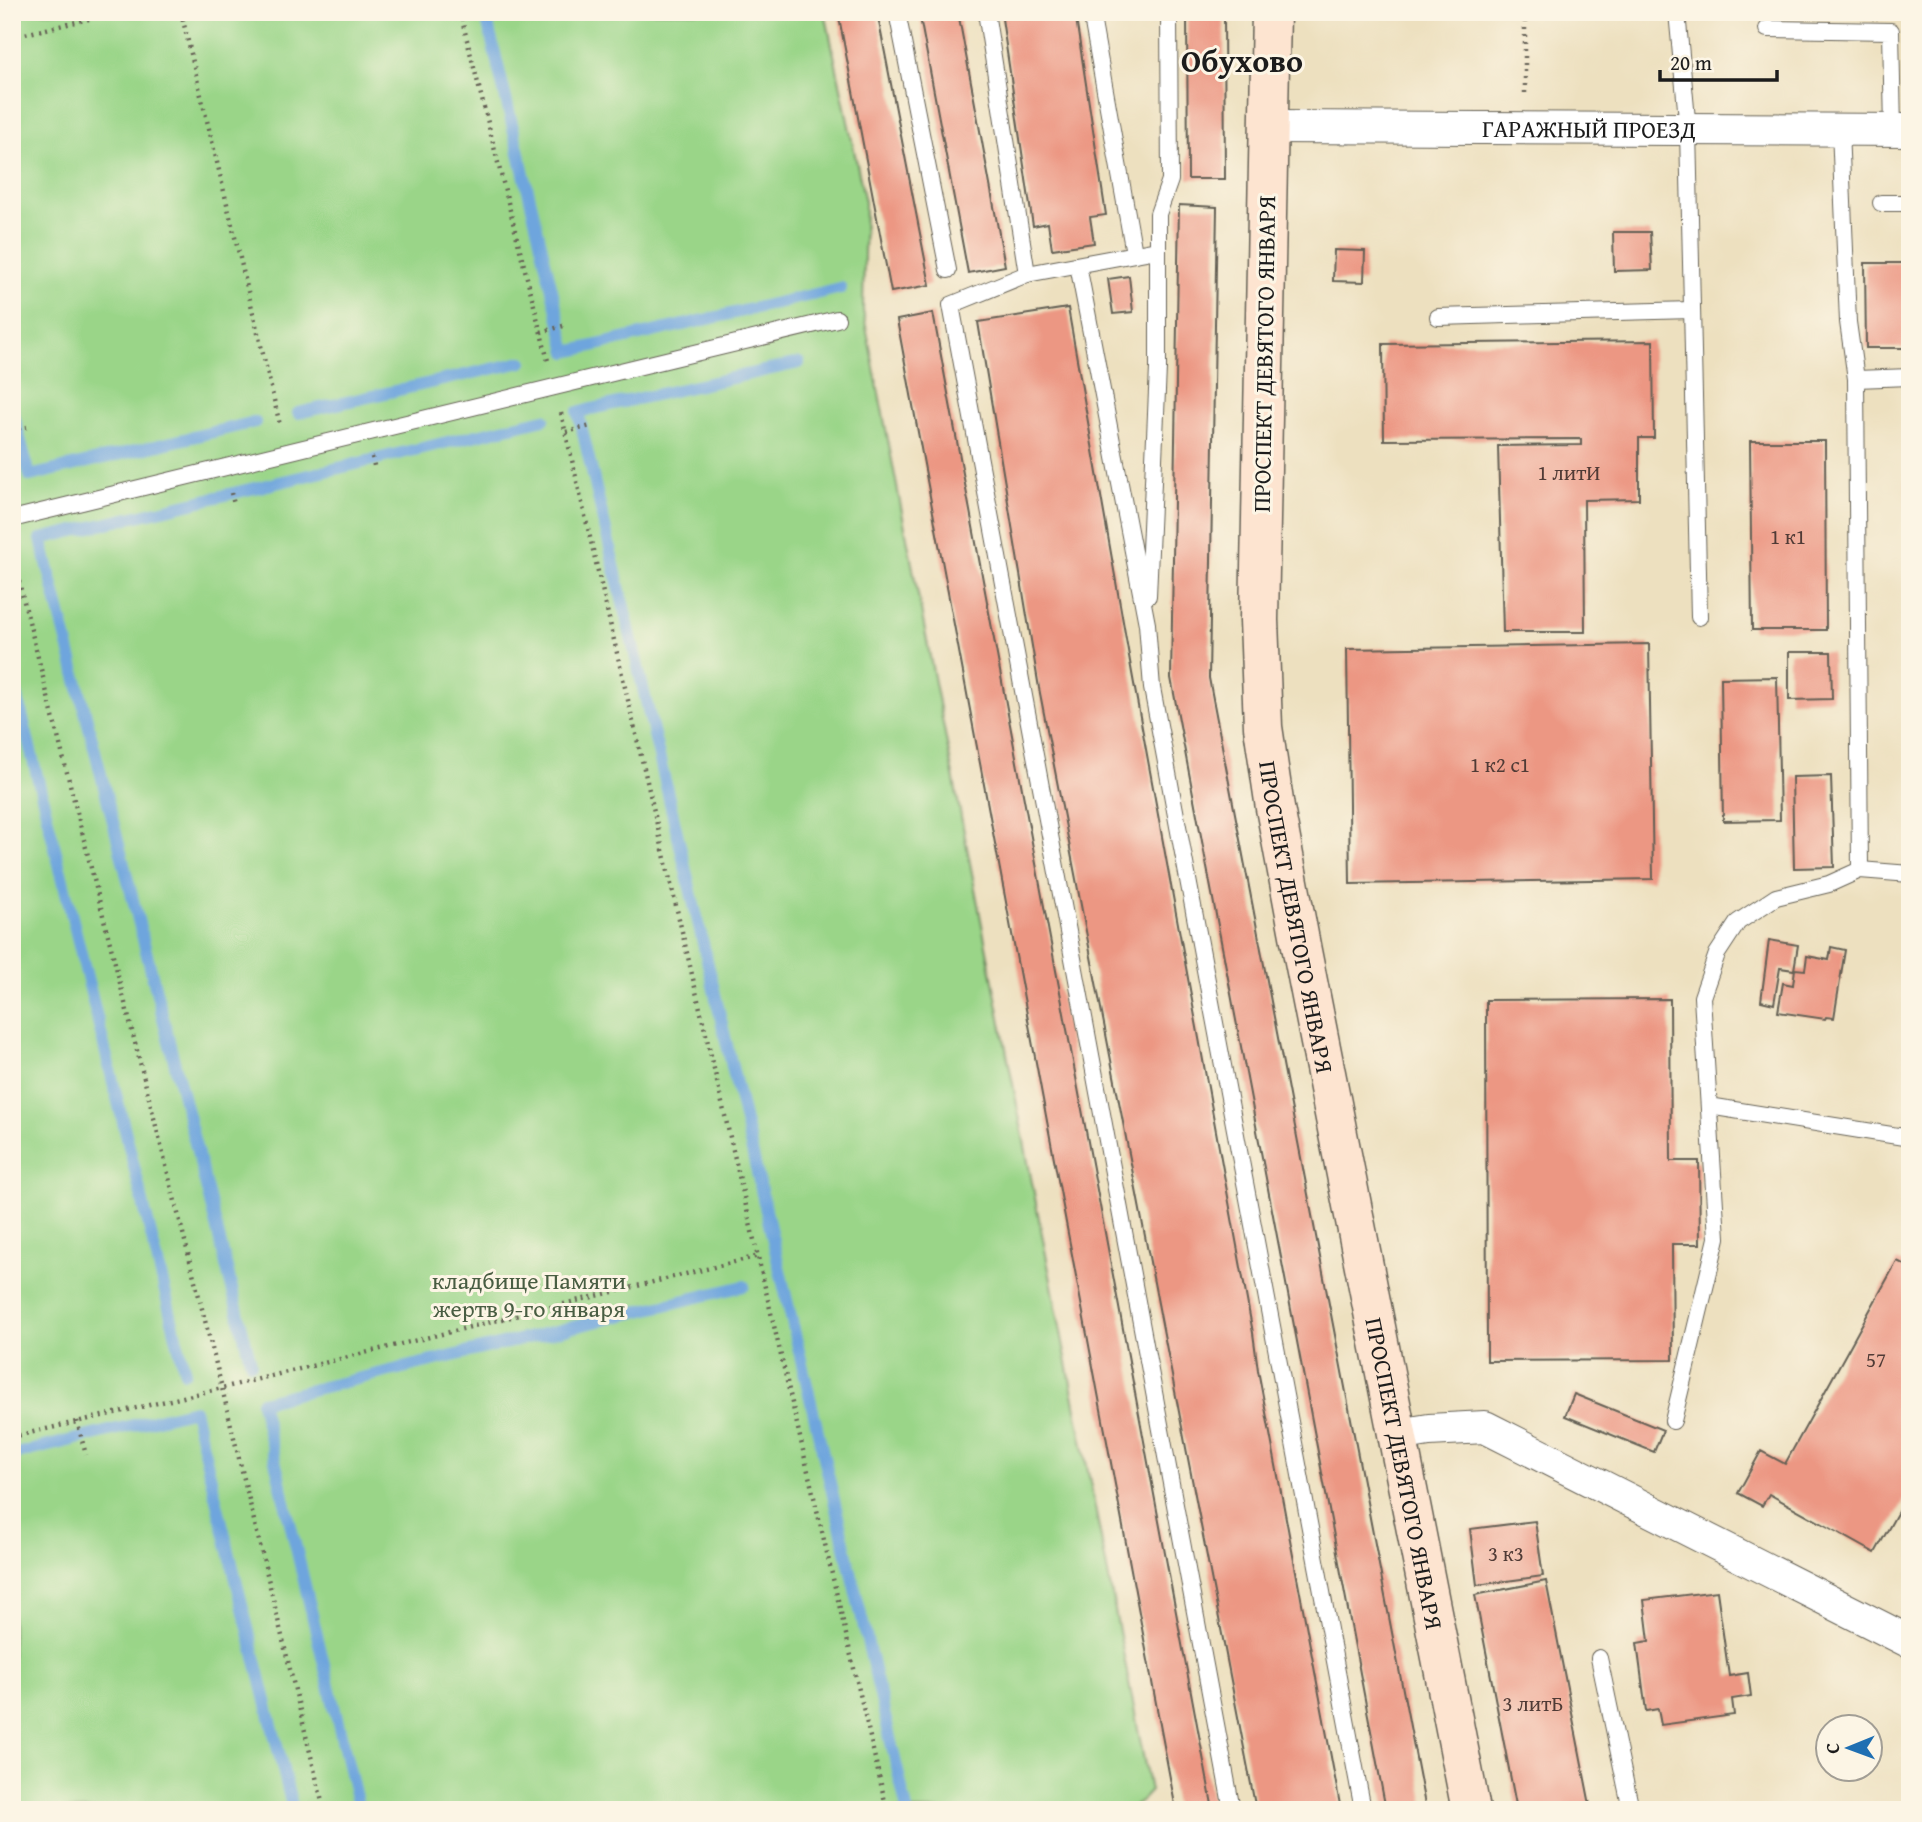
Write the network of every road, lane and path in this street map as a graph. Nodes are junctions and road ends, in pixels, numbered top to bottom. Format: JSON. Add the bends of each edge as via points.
{"nodes":[{"id":1,"x":119,"y":12,"type":"edge"},
{"id":2,"x":181,"y":12,"type":"edge"},
{"id":3,"x":460,"y":12,"type":"edge"},
{"id":4,"x":897,"y":12,"type":"edge"},
{"id":5,"x":986,"y":12,"type":"edge"},
{"id":6,"x":1091,"y":12,"type":"edge"},
{"id":7,"x":1169,"y":12,"type":"edge"},
{"id":8,"x":1271,"y":12,"type":"edge"},
{"id":9,"x":1525,"y":12,"type":"edge"},
{"id":10,"x":1677,"y":12,"type":"edge"},
{"id":11,"x":1767,"y":29,"type":"dead end"},
{"id":12,"x":12,"y":37,"type":"edge"},
{"id":13,"x":1525,"y":94,"type":"dead end"},
{"id":14,"x":1269,"y":127,"type":"junction"},
{"id":15,"x":1688,"y":130,"type":"junction"},
{"id":16,"x":1840,"y":130,"type":"junction"},
{"id":17,"x":1901,"y":130,"type":"edge"},
{"id":18,"x":1881,"y":203,"type":"dead end"},
{"id":19,"x":1910,"y":203,"type":"edge"},
{"id":20,"x":1157,"y":250,"type":"junction"},
{"id":21,"x":1134,"y":253,"type":"junction"},
{"id":22,"x":1078,"y":265,"type":"junction"},
{"id":23,"x":948,"y":270,"type":"dead end"},
{"id":24,"x":1027,"y":274,"type":"junction"},
{"id":25,"x":1692,"y":310,"type":"junction"},
{"id":26,"x":1438,"y":317,"type":"dead end"},
{"id":27,"x":837,"y":319,"type":"dead end"},
{"id":28,"x":567,"y":325,"type":"dead end"},
{"id":29,"x":541,"y":332,"type":"junction"},
{"id":30,"x":1910,"y":377,"type":"edge"},
{"id":31,"x":1856,"y":379,"type":"junction"},
{"id":32,"x":554,"y":387,"type":"junction"},
{"id":33,"x":591,"y":426,"type":"dead end"},
{"id":34,"x":27,"y":427,"type":"dead end"},
{"id":35,"x":12,"y":429,"type":"edge"},
{"id":36,"x":566,"y":432,"type":"junction"},
{"id":37,"x":286,"y":449,"type":"junction"},
{"id":38,"x":12,"y":519,"type":"edge"},
{"id":39,"x":12,"y":554,"type":"edge"},
{"id":40,"x":1699,"y":617,"type":"dead end"},
{"id":41,"x":1147,"y":624,"type":"junction"},
{"id":42,"x":1860,"y":870,"type":"junction"},
{"id":43,"x":1910,"y":874,"type":"edge"},
{"id":44,"x":1709,"y":1106,"type":"junction"},
{"id":45,"x":1910,"y":1138,"type":"edge"},
{"id":46,"x":759,"y":1256,"type":"junction"},
{"id":47,"x":222,"y":1388,"type":"junction"},
{"id":48,"x":77,"y":1421,"type":"junction"},
{"id":49,"x":1673,"y":1421,"type":"dead end"},
{"id":50,"x":1398,"y":1436,"type":"junction"},
{"id":51,"x":12,"y":1437,"type":"edge"},
{"id":52,"x":86,"y":1455,"type":"dead end"},
{"id":53,"x":1910,"y":1642,"type":"edge"},
{"id":54,"x":1599,"y":1658,"type":"dead end"},
{"id":55,"x":324,"y":1810,"type":"edge"},
{"id":56,"x":887,"y":1810,"type":"edge"},
{"id":57,"x":1231,"y":1810,"type":"edge"},
{"id":58,"x":1363,"y":1810,"type":"edge"},
{"id":59,"x":1471,"y":1810,"type":"edge"},
{"id":60,"x":1631,"y":1810,"type":"edge"}],
"edges":[{"from":1,"to":12,"type":"path"},
{"from":2,"to":37,"type":"path"},
{"from":3,"to":29,"type":"path"},
{"from":4,"to":23,"type":"lane"},
{"from":5,"to":24,"type":"lane"},
{"from":6,"to":21,"type":"lane"},
{"from":7,"to":20,"type":"lane","via":[[1170,180],[1158,214]]},
{"from":8,"to":14,"type":"street","name":"ПРОСПЕКТ ДЕВЯТОГО ЯНВАРЯ"},
{"from":9,"to":13,"type":"path"},
{"from":10,"to":15,"type":"lane"},
{"from":11,"to":17,"type":"lane","via":[[1891,31]]},
{"from":14,"to":15,"type":"street","name":"ГАРАЖНЫЙ ПРОЕЗД"},
{"from":14,"to":50,"type":"street","name":"ПРОСПЕКТ ДЕВЯТОГО ЯНВАРЯ","via":[[1259,588],[1263,727],[1302,951]]},
{"from":15,"to":16,"type":"street","name":"ГАРАЖНЫЙ ПРОЕЗД"},
{"from":15,"to":25,"type":"lane"},
{"from":16,"to":17,"type":"street","name":"ГАРАЖНЫЙ ПРОЕЗД"},
{"from":16,"to":31,"type":"lane","via":[[1847,322]]},
{"from":18,"to":19,"type":"lane"},
{"from":20,"to":21,"type":"lane"},
{"from":20,"to":41,"type":"lane","via":[[1158,368]]},
{"from":21,"to":22,"type":"lane"},
{"from":22,"to":24,"type":"lane"},
{"from":22,"to":41,"type":"lane"},
{"from":24,"to":57,"type":"lane","via":[[951,305]]},
{"from":25,"to":26,"type":"lane"},
{"from":25,"to":40,"type":"lane"},
{"from":27,"to":32,"type":"lane"},
{"from":28,"to":29,"type":"path"},
{"from":29,"to":32,"type":"path"},
{"from":30,"to":31,"type":"lane"},
{"from":31,"to":42,"type":"lane"},
{"from":32,"to":36,"type":"path"},
{"from":32,"to":37,"type":"lane"},
{"from":33,"to":36,"type":"path"},
{"from":34,"to":35,"type":"path"},
{"from":36,"to":46,"type":"path"},
{"from":37,"to":38,"type":"lane"},
{"from":39,"to":47,"type":"path"},
{"from":41,"to":58,"type":"lane","via":[[1155,702]]},
{"from":42,"to":43,"type":"lane"},
{"from":42,"to":44,"type":"lane","via":[[1829,884],[1776,897],[1738,922],[1717,954],[1702,997]]},
{"from":44,"to":45,"type":"lane"},
{"from":44,"to":49,"type":"lane","via":[[1717,1238]]},
{"from":46,"to":47,"type":"path"},
{"from":46,"to":56,"type":"path"},
{"from":47,"to":48,"type":"path"},
{"from":47,"to":55,"type":"path"},
{"from":48,"to":51,"type":"path"},
{"from":48,"to":52,"type":"path"},
{"from":50,"to":53,"type":"street","via":[[1485,1427]]},
{"from":50,"to":59,"type":"street","name":"ПРОСПЕКТ ДЕВЯТОГО ЯНВАРЯ"},
{"from":54,"to":60,"type":"lane"}]}
